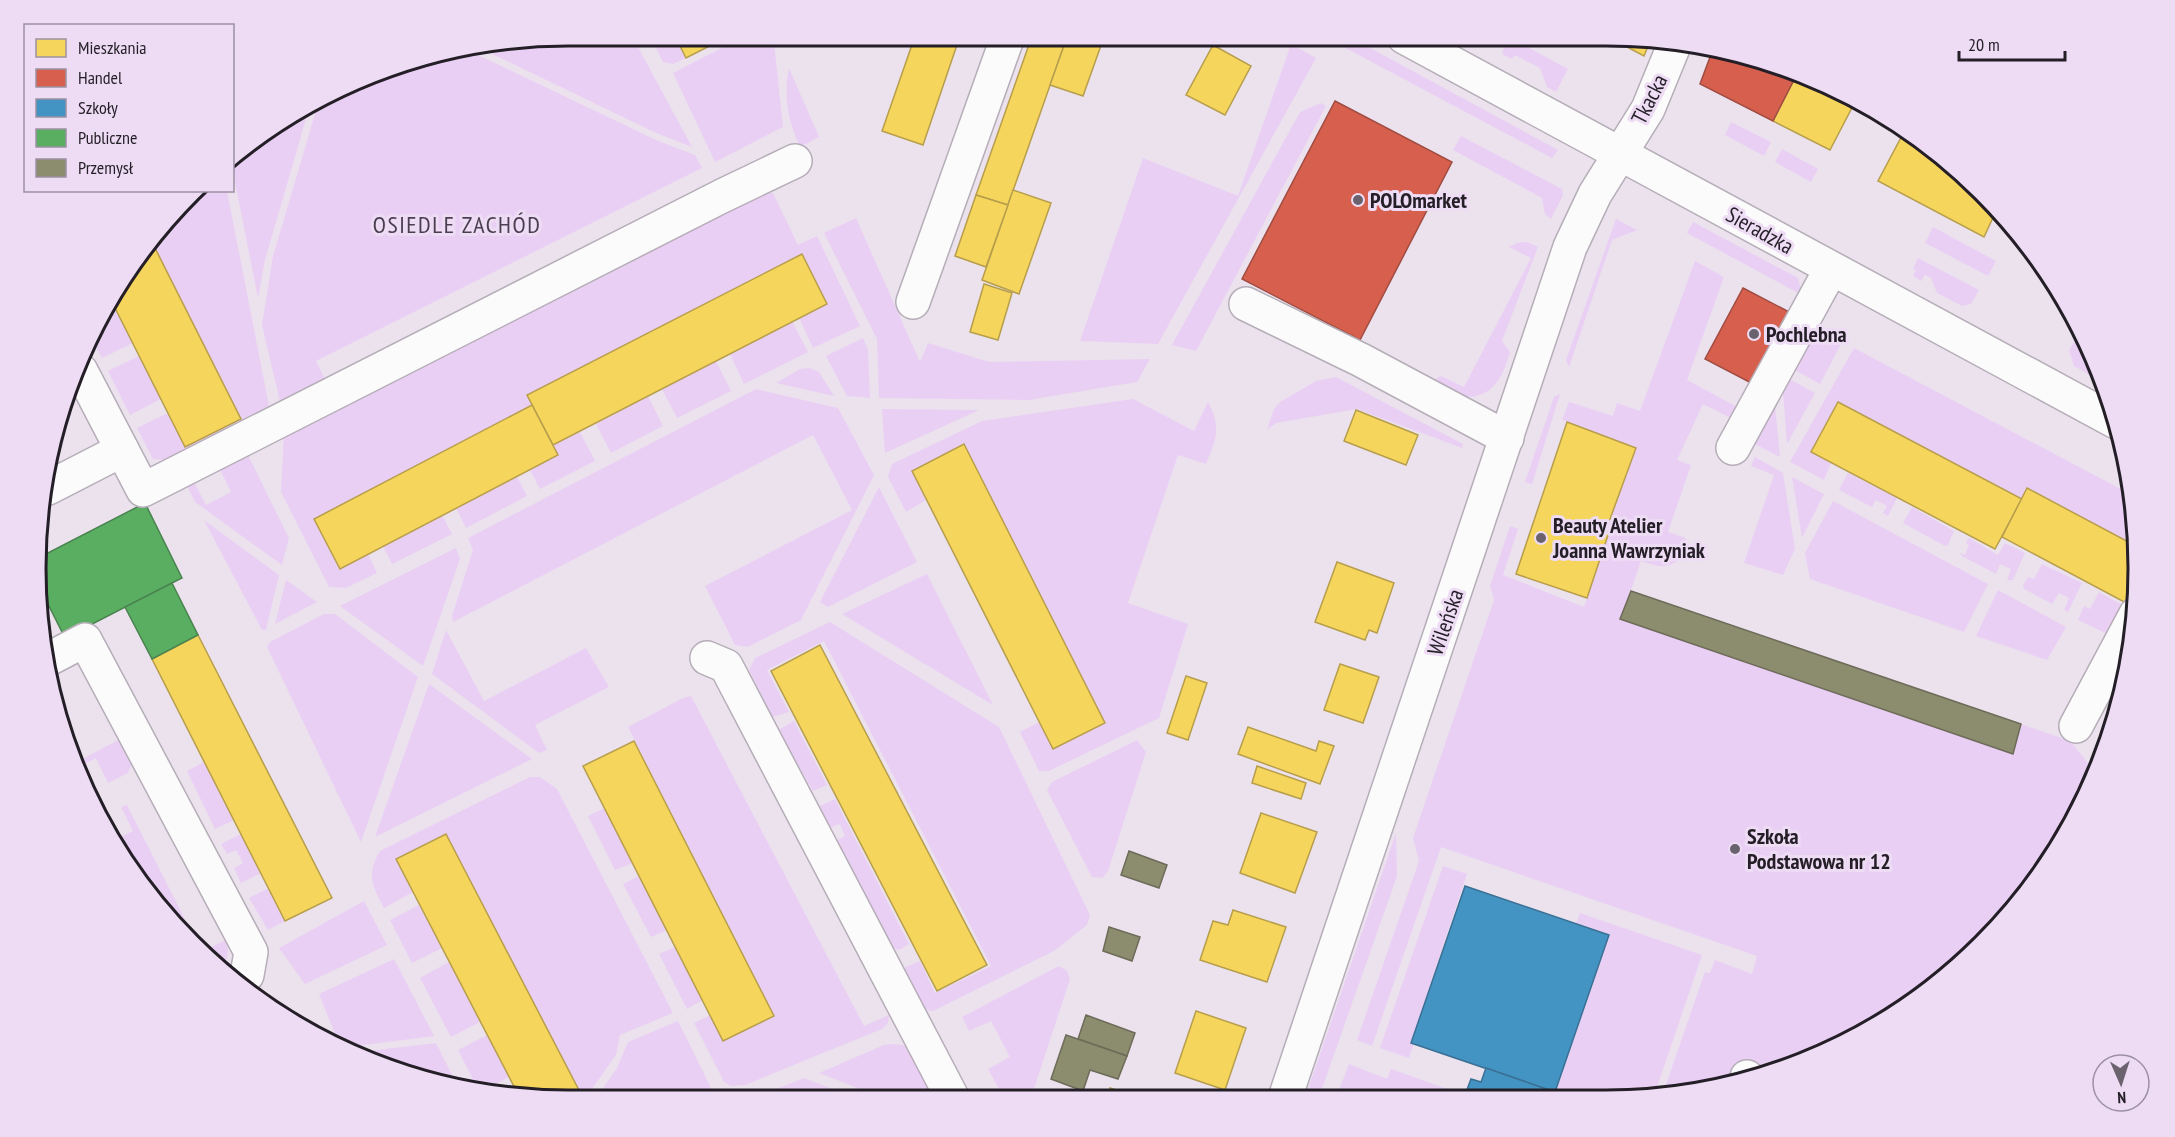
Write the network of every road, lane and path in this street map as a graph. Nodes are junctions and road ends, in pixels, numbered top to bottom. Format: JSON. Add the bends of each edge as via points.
{"nodes":[{"id":1,"x":1004,"y":46,"type":"edge"},
{"id":2,"x":1421,"y":46,"type":"edge"},
{"id":3,"x":1672,"y":51,"type":"edge"},
{"id":4,"x":1619,"y":153,"type":"junction"},
{"id":5,"x":795,"y":161,"type":"dead end"},
{"id":6,"x":1831,"y":269,"type":"junction"},
{"id":7,"x":913,"y":302,"type":"dead end"},
{"id":8,"x":1246,"y":304,"type":"dead end"},
{"id":9,"x":83,"y":376,"type":"edge"},
{"id":10,"x":2106,"y":417,"type":"edge"},
{"id":11,"x":1507,"y":438,"type":"junction"},
{"id":12,"x":1733,"y":448,"type":"dead end"},
{"id":13,"x":122,"y":450,"type":"junction"},
{"id":14,"x":54,"y":485,"type":"edge"},
{"id":15,"x":2124,"y":636,"type":"edge"},
{"id":16,"x":54,"y":656,"type":"edge"},
{"id":17,"x":707,"y":658,"type":"dead end"},
{"id":18,"x":2076,"y":726,"type":"dead end"},
{"id":19,"x":247,"y":980,"type":"edge"},
{"id":20,"x":948,"y":1090,"type":"edge"},
{"id":21,"x":1288,"y":1090,"type":"edge"}],
"edges":[{"from":1,"to":7,"type":"street"},
{"from":2,"to":4,"type":"street","name":"Sieradzka"},
{"from":3,"to":4,"type":"street","name":"Tkacka","via":[[1648,109]]},
{"from":4,"to":6,"type":"street","name":"Sieradzka"},
{"from":4,"to":11,"type":"street","name":"Wileńska","via":[[1570,246]]},
{"from":5,"to":13,"type":"street","via":[[143,490]]},
{"from":6,"to":10,"type":"street","name":"Sieradzka"},
{"from":6,"to":12,"type":"street"},
{"from":8,"to":11,"type":"street"},
{"from":9,"to":13,"type":"street"},
{"from":11,"to":21,"type":"street","name":"Wileńska"},
{"from":13,"to":14,"type":"street"},
{"from":15,"to":18,"type":"street"},
{"from":16,"to":19,"type":"street","via":[[85,640],[251,952]]},
{"from":17,"to":20,"type":"street","via":[[726,666]]}]}
